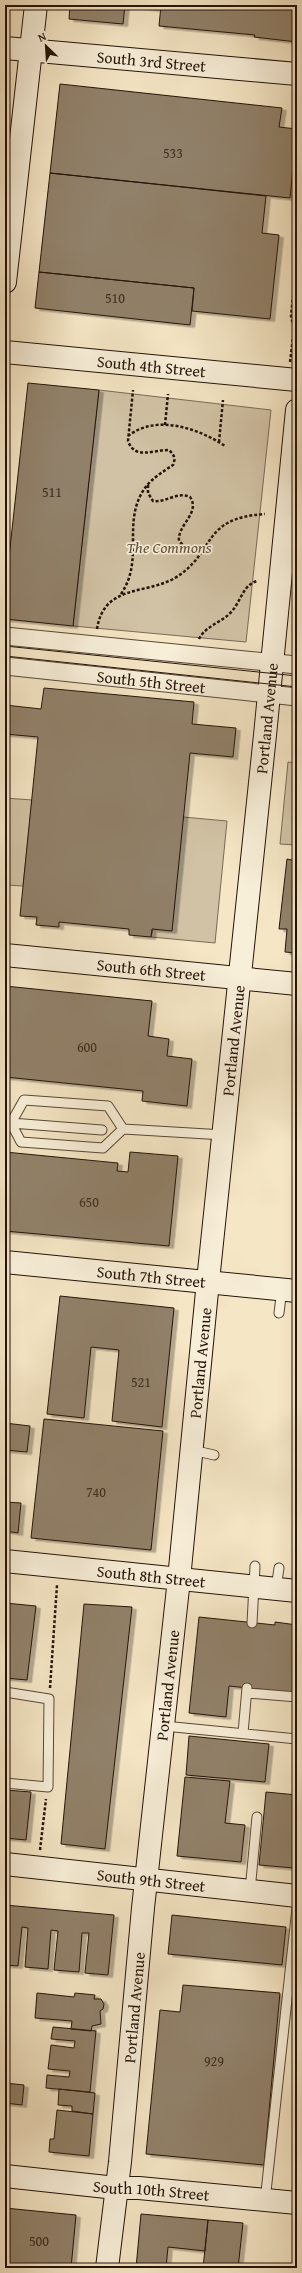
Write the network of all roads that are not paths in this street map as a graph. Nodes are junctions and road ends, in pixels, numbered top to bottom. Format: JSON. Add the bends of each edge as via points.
{"nodes":[{"id":1,"x":36,"y":5,"type":"edge"},
{"id":2,"x":5,"y":48,"type":"edge"},
{"id":3,"x":32,"y":51,"type":"junction"},
{"id":4,"x":297,"y":74,"type":"edge"},
{"id":5,"x":5,"y":282,"type":"edge"},
{"id":6,"x":5,"y":352,"type":"edge"},
{"id":7,"x":297,"y":380,"type":"edge"},
{"id":8,"x":297,"y":410,"type":"edge"},
{"id":9,"x":5,"y":636,"type":"edge"},
{"id":10,"x":271,"y":662,"type":"junction"},
{"id":11,"x":297,"y":665,"type":"edge"},
{"id":12,"x":5,"y":666,"type":"edge"},
{"id":13,"x":269,"y":694,"type":"junction"},
{"id":14,"x":297,"y":697,"type":"edge"},
{"id":15,"x":5,"y":955,"type":"edge"},
{"id":16,"x":240,"y":978,"type":"junction"},
{"id":17,"x":297,"y":984,"type":"edge"},
{"id":18,"x":8,"y":1122,"type":"edge"},
{"id":19,"x":123,"y":1129,"type":"junction"},
{"id":20,"x":102,"y":1130,"type":"dead end"},
{"id":21,"x":224,"y":1135,"type":"junction"},
{"id":22,"x":5,"y":1262,"type":"edge"},
{"id":23,"x":208,"y":1281,"type":"junction"},
{"id":24,"x":289,"y":1290,"type":"edge"},
{"id":25,"x":279,"y":1313,"type":"dead end"},
{"id":26,"x":192,"y":1450,"type":"junction"},
{"id":27,"x":214,"y":1455,"type":"dead end"},
{"id":28,"x":5,"y":1561,"type":"edge"},
{"id":29,"x":255,"y":1576,"type":"junction"},
{"id":30,"x":179,"y":1579,"type":"junction"},
{"id":31,"x":284,"y":1582,"type":"edge"},
{"id":32,"x":252,"y":1623,"type":"dead end"},
{"id":33,"x":5,"y":1692,"type":"edge"},
{"id":34,"x":297,"y":1697,"type":"edge"},
{"id":35,"x":164,"y":1726,"type":"junction"},
{"id":36,"x":243,"y":1733,"type":"junction"},
{"id":37,"x":297,"y":1739,"type":"edge"},
{"id":38,"x":5,"y":1783,"type":"edge"},
{"id":39,"x":257,"y":1816,"type":"dead end"},
{"id":40,"x":5,"y":1864,"type":"edge"},
{"id":41,"x":146,"y":1880,"type":"junction"},
{"id":42,"x":250,"y":1891,"type":"junction"},
{"id":43,"x":297,"y":1896,"type":"edge"},
{"id":44,"x":297,"y":1908,"type":"edge"},
{"id":45,"x":5,"y":2176,"type":"edge"},
{"id":46,"x":116,"y":2188,"type":"junction"},
{"id":47,"x":265,"y":2201,"type":"junction"},
{"id":48,"x":297,"y":2203,"type":"edge"},
{"id":49,"x":107,"y":2268,"type":"edge"}],
"edges":[{"from":1,"to":3,"type":"street"},
{"from":2,"to":3,"type":"street","name":"South 3rd Street"},
{"from":3,"to":4,"type":"street","name":"South 3rd Street"},
{"from":3,"to":5,"type":"street"},
{"from":6,"to":7,"type":"street","name":"South 4th Street"},
{"from":8,"to":10,"type":"street","name":"Portland Avenue"},
{"from":9,"to":10,"type":"street","name":"South 5th Street"},
{"from":10,"to":11,"type":"street","name":"South 5th Street"},
{"from":10,"to":13,"type":"street","name":"Portland Avenue"},
{"from":12,"to":13,"type":"street","name":"South 5th Street"},
{"from":13,"to":14,"type":"street","name":"South 5th Street"},
{"from":13,"to":16,"type":"street","name":"Portland Avenue"},
{"from":15,"to":16,"type":"street","name":"South 6th Street"},
{"from":16,"to":17,"type":"street","name":"South 6th Street"},
{"from":16,"to":21,"type":"street","name":"Portland Avenue"},
{"from":18,"to":19,"type":"lane","via":[[21,1142],[103,1148]]},
{"from":18,"to":19,"type":"lane","via":[[24,1100],[108,1106]]},
{"from":18,"to":20,"type":"lane"},
{"from":19,"to":21,"type":"lane"},
{"from":21,"to":23,"type":"street","name":"Portland Avenue"},
{"from":22,"to":23,"type":"street","name":"South 7th Street"},
{"from":23,"to":24,"type":"street","name":"South 7th Street"},
{"from":23,"to":26,"type":"street","name":"Portland Avenue"},
{"from":24,"to":25,"type":"lane"},
{"from":26,"to":27,"type":"lane"},
{"from":26,"to":30,"type":"street","name":"Portland Avenue"},
{"from":28,"to":30,"type":"street","name":"South 8th Street"},
{"from":29,"to":30,"type":"street","name":"South 8th Street"},
{"from":29,"to":31,"type":"street","name":"South 8th Street"},
{"from":29,"to":32,"type":"lane"},
{"from":30,"to":35,"type":"street","name":"Portland Avenue"},
{"from":33,"to":38,"type":"lane","via":[[49,1699],[48,1787]]},
{"from":34,"to":36,"type":"lane","via":[[247,1690]]},
{"from":35,"to":36,"type":"lane"},
{"from":35,"to":41,"type":"street","name":"Portland Avenue"},
{"from":36,"to":37,"type":"lane"},
{"from":39,"to":42,"type":"lane"},
{"from":40,"to":41,"type":"street","name":"South 9th Street"},
{"from":41,"to":42,"type":"street","name":"South 9th Street"},
{"from":41,"to":46,"type":"street","name":"Portland Avenue"},
{"from":42,"to":43,"type":"street","name":"South 9th Street"},
{"from":44,"to":47,"type":"lane"},
{"from":45,"to":46,"type":"street","name":"South 10th Street"},
{"from":46,"to":47,"type":"street","name":"South 10th Street"},
{"from":46,"to":49,"type":"street","name":"Portland Avenue"},
{"from":47,"to":48,"type":"street","name":"South 10th Street"}]}
